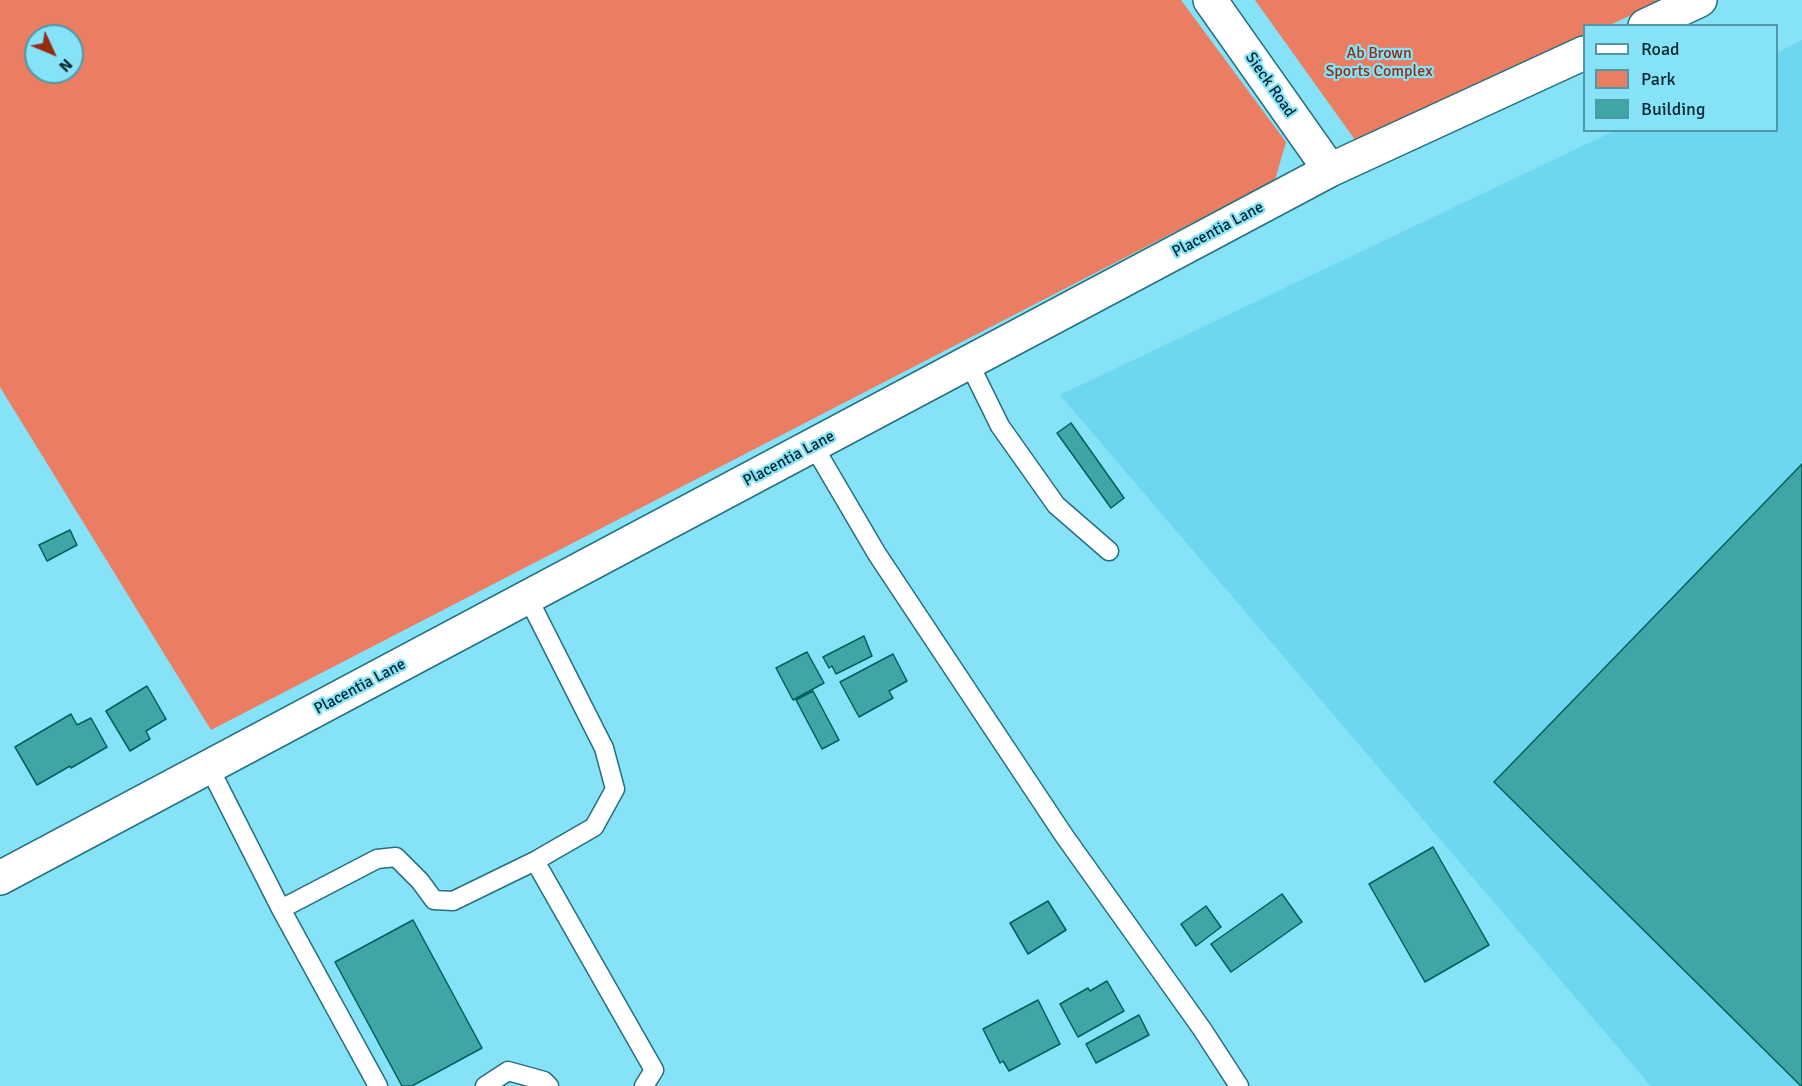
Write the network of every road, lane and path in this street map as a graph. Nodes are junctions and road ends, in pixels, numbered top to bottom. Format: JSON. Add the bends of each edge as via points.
{"nodes":[{"id":1,"x":1210,"y":0,"type":"edge"},
{"id":2,"x":1700,"y":0,"type":"edge"},
{"id":3,"x":1649,"y":24,"type":"edge"},
{"id":4,"x":1583,"y":53,"type":"edge"},
{"id":5,"x":1330,"y":171,"type":"junction"},
{"id":6,"x":969,"y":363,"type":"junction"},
{"id":7,"x":813,"y":445,"type":"junction"},
{"id":8,"x":1109,"y":551,"type":"dead end"},
{"id":9,"x":528,"y":598,"type":"junction"},
{"id":10,"x":209,"y":767,"type":"junction"},
{"id":11,"x":535,"y":861,"type":"junction"},
{"id":12,"x":0,"y":878,"type":"edge"},
{"id":13,"x":281,"y":909,"type":"junction"},
{"id":14,"x":378,"y":1086,"type":"edge"},
{"id":15,"x":485,"y":1086,"type":"edge"},
{"id":16,"x":549,"y":1086,"type":"edge"},
{"id":17,"x":644,"y":1086,"type":"edge"},
{"id":18,"x":1239,"y":1086,"type":"edge"}],
"edges":[{"from":1,"to":5,"type":"street","name":"Sieck Road"},
{"from":2,"to":3,"type":"street"},
{"from":4,"to":5,"type":"street","name":"Placentia Lane"},
{"from":5,"to":6,"type":"street","name":"Placentia Lane"},
{"from":6,"to":7,"type":"street","name":"Placentia Lane"},
{"from":6,"to":8,"type":"lane","via":[[1000,426],[1056,505]]},
{"from":7,"to":9,"type":"street","name":"Placentia Lane"},
{"from":7,"to":18,"type":"lane","via":[[877,554],[1063,834]]},
{"from":9,"to":10,"type":"street","name":"Placentia Lane"},
{"from":9,"to":11,"type":"lane","via":[[604,748],[615,789],[594,827]]},
{"from":10,"to":12,"type":"street","name":"Placentia Lane"},
{"from":10,"to":13,"type":"lane"},
{"from":11,"to":13,"type":"lane","via":[[453,901],[434,900],[396,856],[377,859]]},
{"from":11,"to":17,"type":"lane","via":[[654,1070]]},
{"from":13,"to":14,"type":"lane"},
{"from":15,"to":16,"type":"lane","via":[[508,1071]]}]}
